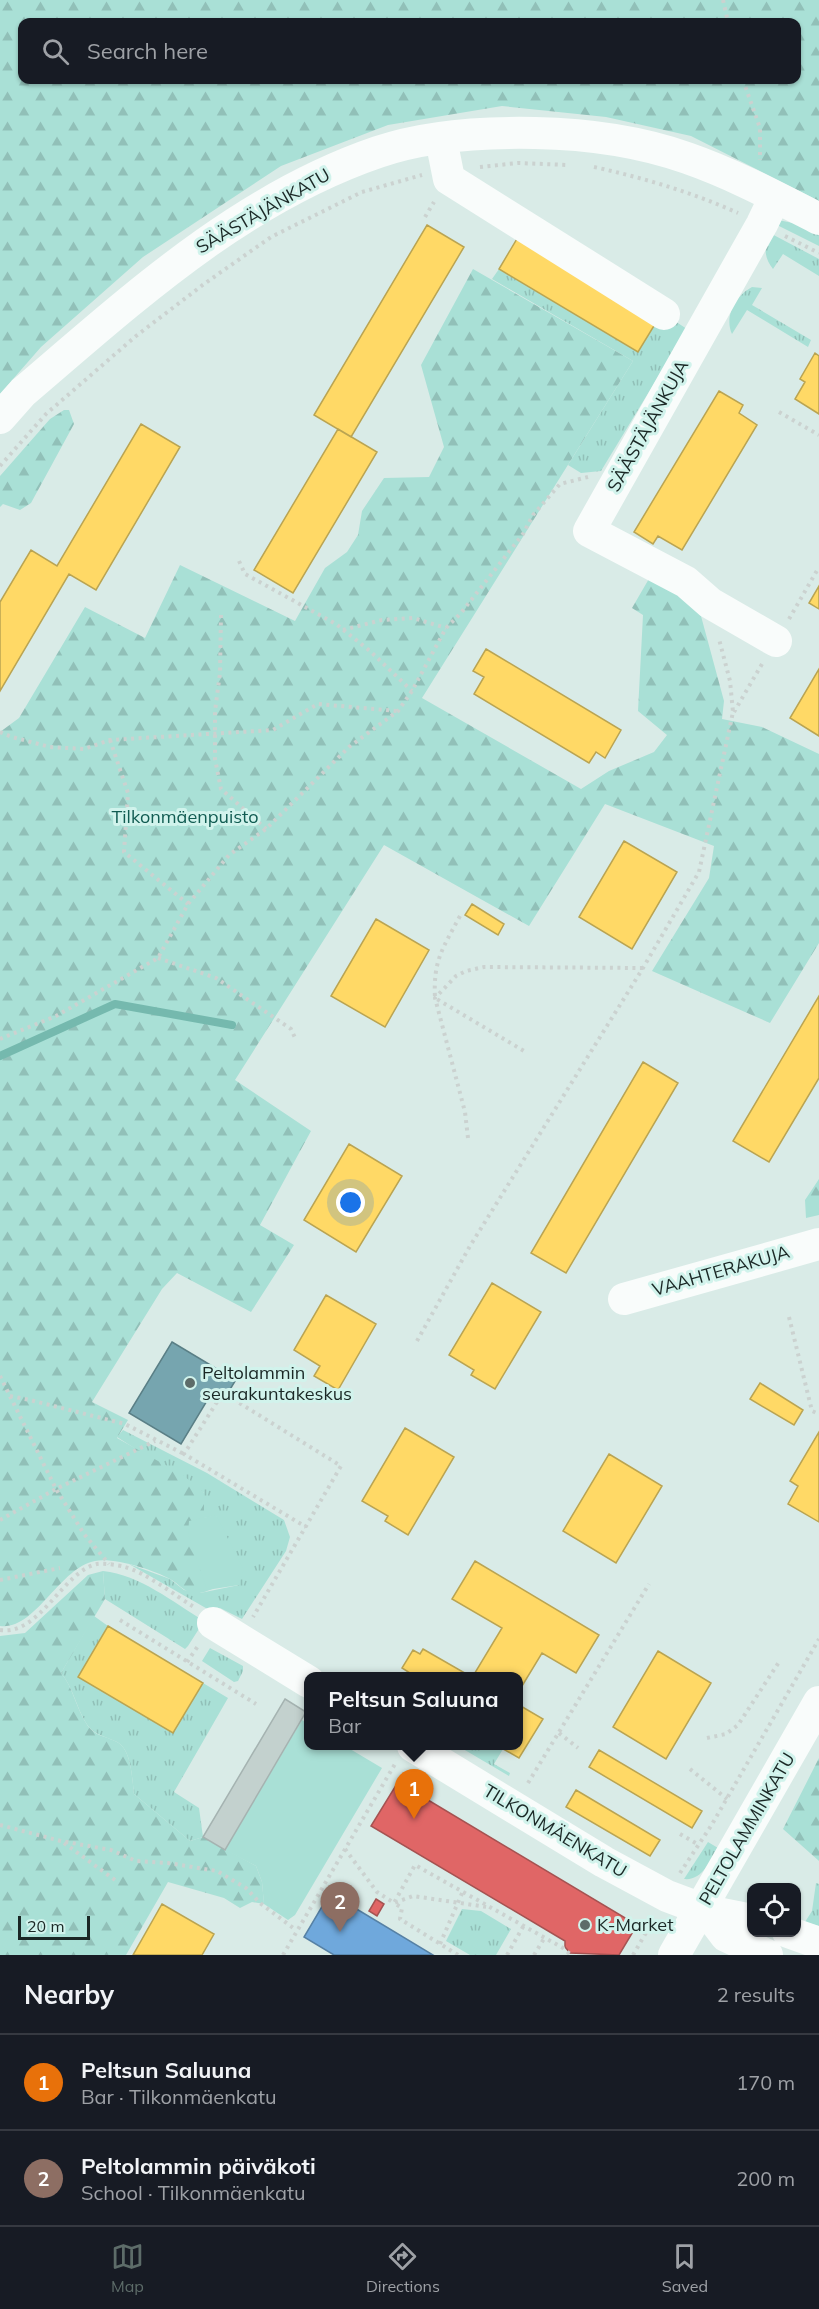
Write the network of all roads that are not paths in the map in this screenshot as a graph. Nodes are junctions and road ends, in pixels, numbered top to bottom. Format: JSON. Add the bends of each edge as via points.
{"nodes":[{"id":1,"x":441,"y":139,"type":"junction"},
{"id":2,"x":764,"y":202,"type":"junction"},
{"id":3,"x":819,"y":219,"type":"edge"},
{"id":4,"x":664,"y":314,"type":"dead end"},
{"id":5,"x":0,"y":418,"type":"edge"},
{"id":6,"x":776,"y":640,"type":"dead end"},
{"id":7,"x":819,"y":1244,"type":"edge"},
{"id":8,"x":624,"y":1299,"type":"dead end"},
{"id":9,"x":208,"y":1630,"type":"road end"},
{"id":10,"x":304,"y":1679,"type":"edge"},
{"id":11,"x":819,"y":1702,"type":"edge"},
{"id":12,"x":406,"y":1751,"type":"edge"},
{"id":13,"x":704,"y":1910,"type":"junction"},
{"id":14,"x":747,"y":1919,"type":"edge"},
{"id":15,"x":801,"y":1937,"type":"edge"},
{"id":16,"x":819,"y":1943,"type":"edge"},
{"id":17,"x":674,"y":1955,"type":"edge"},
{"id":18,"x":767,"y":1955,"type":"edge"}],
"edges":[{"from":1,"to":2,"type":"street","name":"SÄÄSTÄJÄNKATU","via":[[520,133],[593,137],[652,148],[686,158]]},
{"from":1,"to":4,"type":"street","via":[[446,180]]},
{"from":1,"to":5,"type":"street","name":"SÄÄSTÄJÄNKATU","via":[[397,147],[344,165],[304,183],[225,229],[124,306],[23,392]]},
{"from":2,"to":3,"type":"street","name":"SÄÄSTÄJÄNKATU"},
{"from":2,"to":6,"type":"street","name":"SÄÄSTÄJÄNKUJA","via":[[589,531],[687,582],[710,603]]},
{"from":7,"to":8,"type":"street","name":"VAAHTERAKUJA"},
{"from":9,"to":10,"type":"street"},
{"from":11,"to":13,"type":"street","name":"PELTOLAMMINKATU"},
{"from":12,"to":13,"type":"street","name":"TILKONMÄENKATU","via":[[667,1896]]},
{"from":13,"to":14,"type":"street","name":"TILKONMÄENKATU"},
{"from":13,"to":17,"type":"street","name":"PELTOLAMMINKATU"},
{"from":13,"to":18,"type":"street","via":[[726,1936]]},
{"from":15,"to":16,"type":"street"}]}
